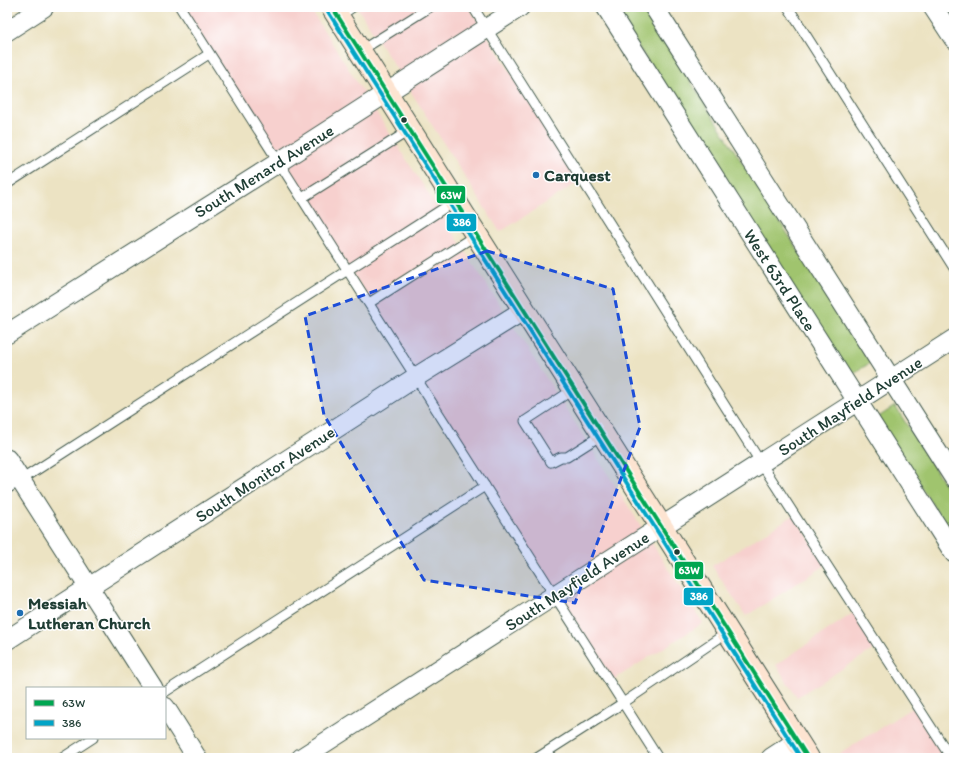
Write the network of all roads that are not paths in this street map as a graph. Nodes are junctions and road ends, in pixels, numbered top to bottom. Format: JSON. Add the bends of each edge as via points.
{"nodes":[{"id":1,"x":44,"y":7,"type":"edge"},
{"id":2,"x":180,"y":7,"type":"edge"},
{"id":3,"x":430,"y":7,"type":"edge"},
{"id":4,"x":473,"y":7,"type":"edge"},
{"id":5,"x":520,"y":7,"type":"edge"},
{"id":6,"x":606,"y":7,"type":"edge"},
{"id":7,"x":654,"y":7,"type":"edge"},
{"id":8,"x":788,"y":7,"type":"edge"},
{"id":9,"x":933,"y":7,"type":"edge"},
{"id":10,"x":341,"y":10,"type":"edge"},
{"id":11,"x":486,"y":29,"type":"junction"},
{"id":12,"x":7,"y":31,"type":"edge"},
{"id":13,"x":954,"y":39,"type":"edge"},
{"id":14,"x":360,"y":51,"type":"junction"},
{"id":15,"x":210,"y":54,"type":"junction"},
{"id":16,"x":386,"y":93,"type":"junction"},
{"id":17,"x":410,"y":130,"type":"junction"},
{"id":18,"x":279,"y":162,"type":"junction"},
{"id":19,"x":7,"y":184,"type":"edge"},
{"id":20,"x":302,"y":198,"type":"junction"},
{"id":21,"x":455,"y":201,"type":"junction"},
{"id":22,"x":476,"y":235,"type":"junction"},
{"id":23,"x":954,"y":268,"type":"edge"},
{"id":24,"x":348,"y":270,"type":"junction"},
{"id":25,"x":368,"y":303,"type":"junction"},
{"id":26,"x":524,"y":310,"type":"junction"},
{"id":27,"x":7,"y":334,"type":"edge"},
{"id":28,"x":954,"y":339,"type":"edge"},
{"id":29,"x":416,"y":377,"type":"junction"},
{"id":30,"x":891,"y":379,"type":"junction"},
{"id":31,"x":574,"y":389,"type":"junction"},
{"id":32,"x":857,"y":401,"type":"junction"},
{"id":33,"x":603,"y":434,"type":"junction"},
{"id":34,"x":7,"y":460,"type":"edge"},
{"id":35,"x":762,"y":463,"type":"junction"},
{"id":36,"x":954,"y":478,"type":"edge"},
{"id":37,"x":14,"y":485,"type":"edge"},
{"id":38,"x":485,"y":486,"type":"junction"},
{"id":39,"x":661,"y":527,"type":"junction"},
{"id":40,"x":954,"y":553,"type":"edge"},
{"id":41,"x":89,"y":588,"type":"junction"},
{"id":42,"x":555,"y":595,"type":"junction"},
{"id":43,"x":728,"y":632,"type":"junction"},
{"id":44,"x":7,"y":640,"type":"edge"},
{"id":45,"x":152,"y":687,"type":"edge"},
{"id":46,"x":166,"y":691,"type":"edge"},
{"id":47,"x":623,"y":703,"type":"junction"},
{"id":48,"x":166,"y":709,"type":"edge"},
{"id":49,"x":91,"y":739,"type":"edge"},
{"id":50,"x":803,"y":750,"type":"edge"},
{"id":51,"x":62,"y":758,"type":"edge"},
{"id":52,"x":197,"y":758,"type":"edge"},
{"id":53,"x":301,"y":758,"type":"edge"},
{"id":54,"x":538,"y":758,"type":"edge"},
{"id":55,"x":658,"y":758,"type":"edge"},
{"id":56,"x":771,"y":758,"type":"edge"},
{"id":57,"x":951,"y":758,"type":"edge"}],
"edges":[{"from":1,"to":12,"type":"street"},
{"from":2,"to":15,"type":"lane"},
{"from":3,"to":14,"type":"lane"},
{"from":4,"to":11,"type":"lane"},
{"from":5,"to":11,"type":"street","name":"South Menard Avenue"},
{"from":6,"to":32,"type":"street","name":"West 63rd Place"},
{"from":7,"to":30,"type":"street"},
{"from":8,"to":23,"type":"lane"},
{"from":9,"to":13,"type":"street"},
{"from":10,"to":14,"type":"main road"},
{"from":11,"to":16,"type":"street","name":"South Menard Avenue"},
{"from":11,"to":35,"type":"lane"},
{"from":14,"to":16,"type":"main road"},
{"from":15,"to":18,"type":"lane"},
{"from":15,"to":19,"type":"lane"},
{"from":16,"to":17,"type":"main road"},
{"from":16,"to":18,"type":"street","name":"South Menard Avenue"},
{"from":17,"to":20,"type":"lane"},
{"from":17,"to":21,"type":"main road"},
{"from":18,"to":20,"type":"lane"},
{"from":18,"to":27,"type":"street","name":"South Menard Avenue"},
{"from":20,"to":24,"type":"lane"},
{"from":21,"to":22,"type":"main road"},
{"from":21,"to":24,"type":"lane"},
{"from":22,"to":25,"type":"lane"},
{"from":22,"to":26,"type":"main road"},
{"from":24,"to":25,"type":"lane"},
{"from":24,"to":37,"type":"lane"},
{"from":25,"to":29,"type":"lane"},
{"from":26,"to":29,"type":"street","name":"South Monitor Avenue"},
{"from":26,"to":31,"type":"main road"},
{"from":28,"to":30,"type":"street","name":"South Mayfield Avenue"},
{"from":29,"to":38,"type":"lane"},
{"from":29,"to":41,"type":"street","name":"South Monitor Avenue"},
{"from":30,"to":32,"type":"street","name":"South Mayfield Avenue"},
{"from":30,"to":36,"type":"street"},
{"from":31,"to":33,"type":"main road"},
{"from":31,"to":33,"type":"lane","via":[[525,421],[551,462],[567,457]]},
{"from":32,"to":35,"type":"street","name":"South Mayfield Avenue"},
{"from":32,"to":40,"type":"street","name":"West 63rd Place"},
{"from":33,"to":39,"type":"main road"},
{"from":34,"to":37,"type":"street"},
{"from":35,"to":39,"type":"street","name":"South Mayfield Avenue"},
{"from":35,"to":57,"type":"lane"},
{"from":37,"to":41,"type":"street"},
{"from":38,"to":42,"type":"lane"},
{"from":38,"to":46,"type":"lane"},
{"from":39,"to":42,"type":"street","name":"South Mayfield Avenue"},
{"from":39,"to":43,"type":"main road"},
{"from":41,"to":44,"type":"street","name":"South Monitor Avenue"},
{"from":41,"to":45,"type":"street"},
{"from":42,"to":47,"type":"lane"},
{"from":42,"to":53,"type":"street","name":"South Mayfield Avenue"},
{"from":43,"to":47,"type":"lane"},
{"from":43,"to":50,"type":"main road"},
{"from":47,"to":54,"type":"lane"},
{"from":47,"to":55,"type":"lane"},
{"from":48,"to":52,"type":"street"},
{"from":49,"to":51,"type":"lane"},
{"from":50,"to":56,"type":"street"}]}
